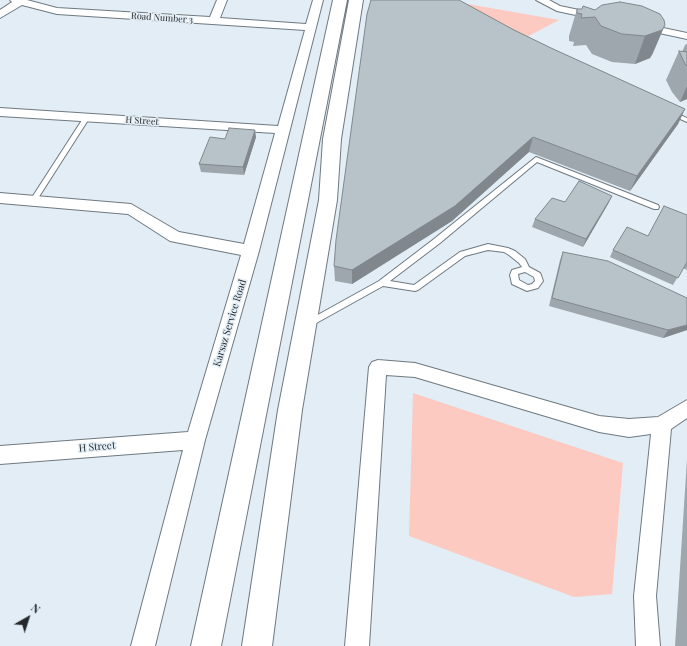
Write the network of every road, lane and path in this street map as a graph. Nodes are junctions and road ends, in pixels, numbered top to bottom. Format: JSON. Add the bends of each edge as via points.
{"nodes":[{"id":1,"x":222,"y":0,"type":"edge"},
{"id":2,"x":318,"y":0,"type":"edge"},
{"id":3,"x":541,"y":0,"type":"edge"},
{"id":4,"x":18,"y":1,"type":"edge"},
{"id":5,"x":344,"y":1,"type":"edge"},
{"id":6,"x":0,"y":15,"type":"edge"},
{"id":7,"x":610,"y":19,"type":"edge"},
{"id":8,"x":214,"y":21,"type":"junction"},
{"id":9,"x":626,"y":22,"type":"edge"},
{"id":10,"x":310,"y":27,"type":"junction"},
{"id":11,"x":687,"y":36,"type":"edge"},
{"id":12,"x":666,"y":110,"type":"edge"},
{"id":13,"x":0,"y":112,"type":"edge"},
{"id":14,"x":87,"y":117,"type":"junction"},
{"id":15,"x":687,"y":120,"type":"edge"},
{"id":16,"x":283,"y":130,"type":"junction"},
{"id":17,"x":0,"y":198,"type":"edge"},
{"id":18,"x":33,"y":201,"type":"junction"},
{"id":19,"x":656,"y":207,"type":"dead end"},
{"id":20,"x":251,"y":251,"type":"junction"},
{"id":21,"x":526,"y":269,"type":"dead end"},
{"id":22,"x":382,"y":283,"type":"junction"},
{"id":23,"x":305,"y":326,"type":"junction"},
{"id":24,"x":686,"y":411,"type":"edge"},
{"id":25,"x":662,"y":425,"type":"junction"},
{"id":26,"x":194,"y":440,"type":"junction"},
{"id":27,"x":0,"y":455,"type":"edge"},
{"id":28,"x":143,"y":646,"type":"edge"},
{"id":29,"x":206,"y":646,"type":"edge"},
{"id":30,"x":257,"y":646,"type":"edge"},
{"id":31,"x":357,"y":646,"type":"edge"},
{"id":32,"x":648,"y":646,"type":"edge"}],
"edges":[{"from":1,"to":8,"type":"street"},
{"from":2,"to":10,"type":"street","name":"Karsaz Service Road"},
{"from":3,"to":7,"type":"street","via":[[557,8]]},
{"from":4,"to":6,"type":"street"},
{"from":4,"to":8,"type":"street","name":"Road Number 3","via":[[58,11]]},
{"from":5,"to":23,"type":"highway","via":[[328,200]]},
{"from":5,"to":29,"type":"highway"},
{"from":8,"to":10,"type":"street","name":"Road Number 3"},
{"from":9,"to":11,"type":"street"},
{"from":10,"to":16,"type":"street","name":"Karsaz Service Road"},
{"from":12,"to":15,"type":"lane"},
{"from":13,"to":14,"type":"street","name":"H Street"},
{"from":14,"to":16,"type":"street","name":"H Street"},
{"from":14,"to":18,"type":"lane"},
{"from":16,"to":20,"type":"street","name":"Karsaz Service Road"},
{"from":17,"to":18,"type":"street"},
{"from":18,"to":20,"type":"street","via":[[130,209],[175,237]]},
{"from":19,"to":22,"type":"lane","via":[[536,159]]},
{"from":20,"to":26,"type":"street","name":"Karsaz Service Road"},
{"from":21,"to":22,"type":"lane","via":[[522,261],[512,253],[488,247],[463,254],[415,288]]},
{"from":22,"to":23,"type":"lane"},
{"from":23,"to":30,"type":"highway","via":[[290,410]]},
{"from":24,"to":25,"type":"street"},
{"from":25,"to":31,"type":"street","via":[[629,428],[599,424],[415,370],[378,367]]},
{"from":25,"to":32,"type":"street","via":[[645,596]]},
{"from":26,"to":27,"type":"street","name":"H Street"},
{"from":26,"to":28,"type":"street","name":"Karsaz Service Road"}]}
